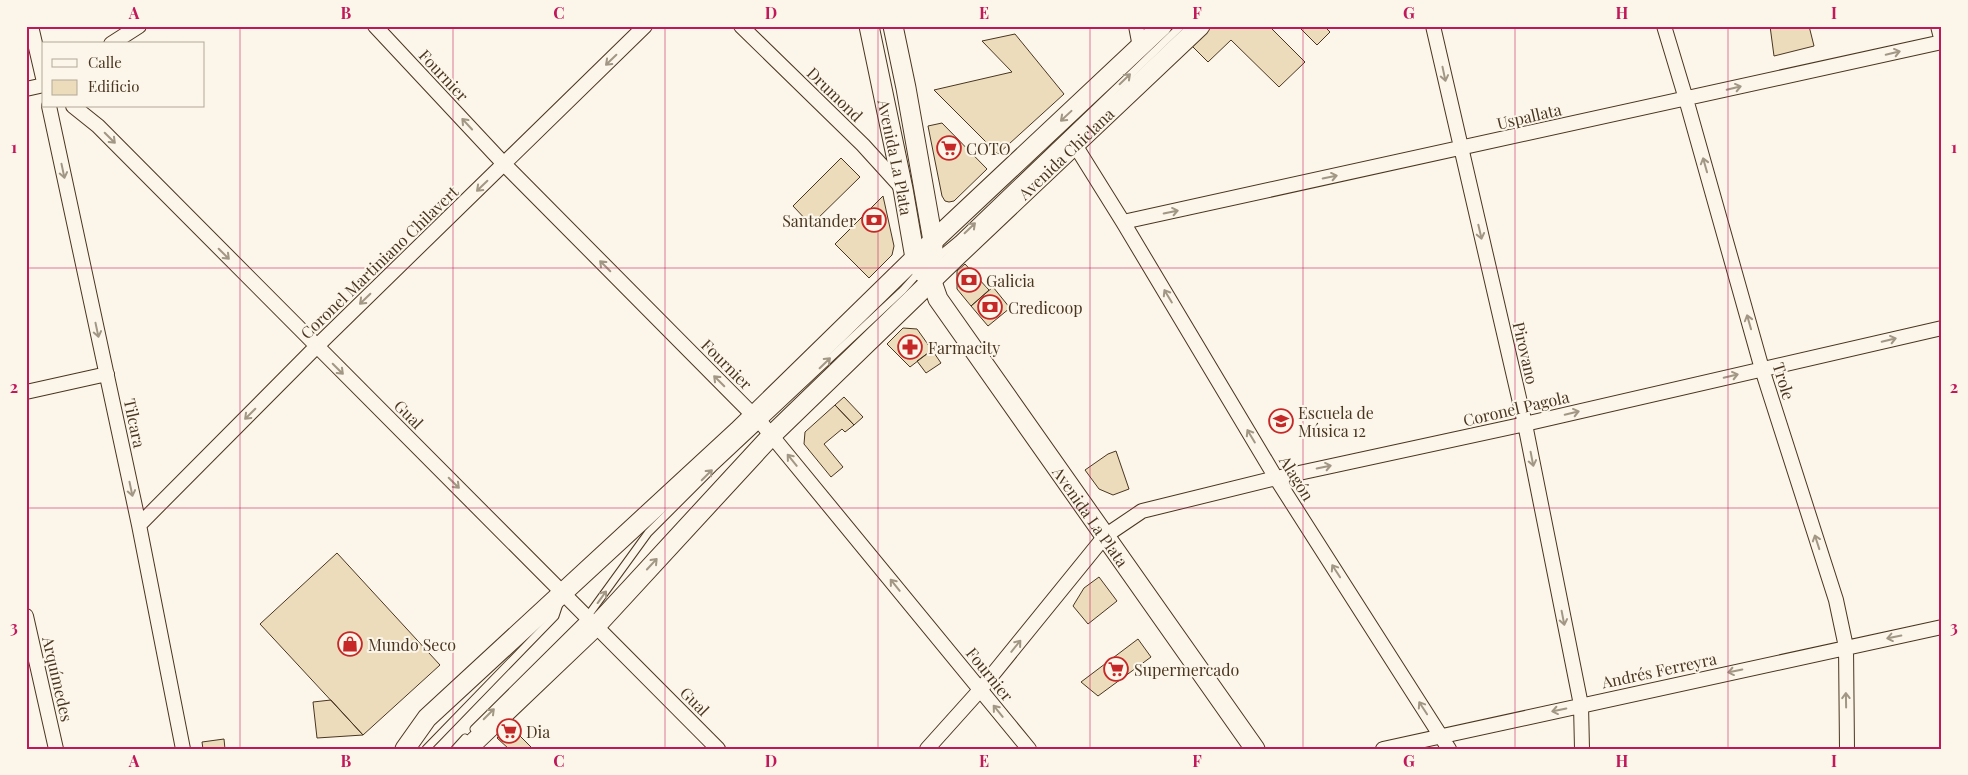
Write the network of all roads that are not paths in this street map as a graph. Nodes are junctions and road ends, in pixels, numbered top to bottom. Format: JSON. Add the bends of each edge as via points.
{"nodes":[{"id":1,"x":31,"y":26,"type":"edge"},
{"id":2,"x":139,"y":26,"type":"edge"},
{"id":3,"x":375,"y":26,"type":"edge"},
{"id":4,"x":645,"y":26,"type":"edge"},
{"id":5,"x":741,"y":26,"type":"edge"},
{"id":6,"x":869,"y":26,"type":"edge"},
{"id":7,"x":893,"y":26,"type":"edge"},
{"id":8,"x":1136,"y":26,"type":"edge"},
{"id":9,"x":1162,"y":26,"type":"edge"},
{"id":10,"x":1181,"y":26,"type":"edge"},
{"id":11,"x":1200,"y":26,"type":"edge"},
{"id":12,"x":1433,"y":26,"type":"edge"},
{"id":13,"x":1664,"y":26,"type":"edge"},
{"id":14,"x":1938,"y":26,"type":"edge"},
{"id":15,"x":113,"y":42,"type":"edge"},
{"id":16,"x":1942,"y":42,"type":"edge"},
{"id":17,"x":1140,"y":47,"type":"junction"},
{"id":18,"x":42,"y":75,"type":"edge"},
{"id":19,"x":42,"y":85,"type":"edge"},
{"id":20,"x":26,"y":89,"type":"edge"},
{"id":21,"x":1686,"y":99,"type":"junction"},
{"id":22,"x":49,"y":108,"type":"edge"},
{"id":23,"x":76,"y":108,"type":"edge"},
{"id":24,"x":1075,"y":145,"type":"junction"},
{"id":25,"x":1460,"y":149,"type":"junction"},
{"id":26,"x":504,"y":164,"type":"junction"},
{"id":27,"x":903,"y":189,"type":"junction"},
{"id":28,"x":1123,"y":222,"type":"junction"},
{"id":29,"x":932,"y":241,"type":"junction"},
{"id":30,"x":925,"y":267,"type":"junction"},
{"id":31,"x":1942,"y":328,"type":"edge"},
{"id":32,"x":316,"y":347,"type":"junction"},
{"id":33,"x":1762,"y":369,"type":"junction"},
{"id":34,"x":107,"y":374,"type":"junction"},
{"id":35,"x":26,"y":392,"type":"edge"},
{"id":36,"x":1525,"y":424,"type":"junction"},
{"id":37,"x":762,"y":425,"type":"junction"},
{"id":38,"x":1276,"y":478,"type":"junction"},
{"id":39,"x":139,"y":525,"type":"junction"},
{"id":40,"x":1105,"y":536,"type":"junction"},
{"id":41,"x":563,"y":592,"type":"junction"},
{"id":42,"x":26,"y":616,"type":"edge"},
{"id":43,"x":592,"y":621,"type":"junction"},
{"id":44,"x":1942,"y":627,"type":"edge"},
{"id":45,"x":1846,"y":647,"type":"junction"},
{"id":46,"x":980,"y":690,"type":"junction"},
{"id":47,"x":1581,"y":705,"type":"junction"},
{"id":48,"x":1440,"y":735,"type":"junction"},
{"id":49,"x":56,"y":749,"type":"edge"},
{"id":50,"x":183,"y":749,"type":"edge"},
{"id":51,"x":405,"y":749,"type":"edge"},
{"id":52,"x":426,"y":749,"type":"edge"},
{"id":53,"x":455,"y":749,"type":"edge"},
{"id":54,"x":467,"y":749,"type":"edge"},
{"id":55,"x":718,"y":749,"type":"edge"},
{"id":56,"x":926,"y":749,"type":"edge"},
{"id":57,"x":1029,"y":749,"type":"edge"},
{"id":58,"x":1255,"y":749,"type":"edge"},
{"id":59,"x":1383,"y":749,"type":"edge"},
{"id":60,"x":1450,"y":749,"type":"edge"},
{"id":61,"x":1582,"y":749,"type":"edge"},
{"id":62,"x":1847,"y":749,"type":"edge"}],
"edges":[{"from":1,"to":18,"type":"street"},
{"from":2,"to":15,"type":"street"},
{"from":26,"to":3,"type":"street","name":"Fournier","one_way":true},
{"from":4,"to":26,"type":"street","name":"Coronel Martiniano Chilavert","one_way":true},
{"from":5,"to":27,"type":"street","name":"Drumond","via":[[863,145]]},
{"from":6,"to":27,"type":"main road","name":"Avenida La Plata"},
{"from":7,"to":29,"type":"main road","name":"Avenida La Plata"},
{"from":8,"to":17,"type":"street"},
{"from":9,"to":17,"type":"main road","name":"Avenida Chiclana"},
{"from":30,"to":10,"type":"lane","one_way":true,"via":[[958,240]]},
{"from":11,"to":24,"type":"main road","name":"Avenida Chiclana"},
{"from":12,"to":25,"type":"street","name":"Pirovano","one_way":true},
{"from":13,"to":21,"type":"street","name":"Trole"},
{"from":14,"to":16,"type":"street"},
{"from":21,"to":16,"type":"street","name":"Uspallata","one_way":true},
{"from":17,"to":29,"type":"main road","name":"Avenida Chiclana","one_way":true},
{"from":19,"to":20,"type":"street"},
{"from":21,"to":25,"type":"street","name":"Uspallata"},
{"from":33,"to":21,"type":"street","name":"Trole","one_way":true},
{"from":22,"to":34,"type":"street","name":"Tilcara","one_way":true},
{"from":23,"to":32,"type":"street","name":"Gual","one_way":true,"via":[[98,126]]},
{"from":24,"to":28,"type":"street","name":"Alagón"},
{"from":24,"to":30,"type":"main road","name":"Avenida Chiclana"},
{"from":28,"to":25,"type":"street","name":"Uspallata","one_way":true},
{"from":25,"to":36,"type":"street","name":"Pirovano","one_way":true},
{"from":26,"to":32,"type":"street","name":"Coronel Martiniano Chilavert","one_way":true},
{"from":37,"to":26,"type":"street","name":"Fournier","one_way":true},
{"from":27,"to":30,"type":"main road","name":"Avenida La Plata"},
{"from":38,"to":28,"type":"street","name":"Alagón","one_way":true},
{"from":29,"to":30,"type":"main road","name":"Avenida Chiclana"},
{"from":30,"to":37,"type":"main road"},
{"from":30,"to":37,"type":"main road"},
{"from":30,"to":40,"type":"main road","name":"Avenida La Plata","via":[[938,299]]},
{"from":33,"to":31,"type":"street","name":"Coronel Pagola","one_way":true},
{"from":32,"to":39,"type":"street","name":"Coronel Martiniano Chilavert","one_way":true},
{"from":32,"to":41,"type":"street","name":"Gual","one_way":true},
{"from":36,"to":33,"type":"street","name":"Coronel Pagola","one_way":true},
{"from":45,"to":33,"type":"street","name":"Trole","one_way":true,"via":[[1836,600]]},
{"from":34,"to":35,"type":"street"},
{"from":34,"to":39,"type":"street","name":"Tilcara","one_way":true},
{"from":38,"to":36,"type":"street","name":"Coronel Pagola","one_way":true},
{"from":36,"to":47,"type":"street","name":"Pirovano","one_way":true},
{"from":37,"to":41,"type":"main road","one_way":true},
{"from":43,"to":37,"type":"main road","one_way":true},
{"from":46,"to":37,"type":"street","name":"Fournier","one_way":true},
{"from":38,"to":40,"type":"street","name":"Coronel Pagola","via":[[1142,511]]},
{"from":48,"to":38,"type":"street","name":"Alagón","one_way":true},
{"from":39,"to":50,"type":"street","name":"Tilcara"},
{"from":46,"to":40,"type":"street","name":"Coronel Pagola","one_way":true},
{"from":40,"to":58,"type":"main road","name":"Avenida La Plata"},
{"from":41,"to":43,"type":"street","name":"Gual"},
{"from":41,"to":51,"type":"main road","via":[[427,718]]},
{"from":41,"to":52,"type":"lane","via":[[555,616]]},
{"from":42,"to":49,"type":"street","name":"Arquímedes"},
{"from":53,"to":43,"type":"lane","one_way":true},
{"from":43,"to":54,"type":"main road"},
{"from":43,"to":55,"type":"street","name":"Gual"},
{"from":44,"to":45,"type":"street","name":"Andrés Ferreyra","one_way":true},
{"from":45,"to":47,"type":"street","name":"Andrés Ferreyra","one_way":true},
{"from":62,"to":45,"type":"street","name":"Trole","one_way":true},
{"from":46,"to":56,"type":"street","name":"Coronel Pagola"},
{"from":57,"to":46,"type":"street","name":"Fournier","one_way":true},
{"from":47,"to":48,"type":"street","name":"Andrés Ferreyra","one_way":true},
{"from":47,"to":61,"type":"street","name":"Pirovano"},
{"from":48,"to":59,"type":"street","name":"Andrés Ferreyra"},
{"from":48,"to":60,"type":"street","name":"Alagón"}]}
